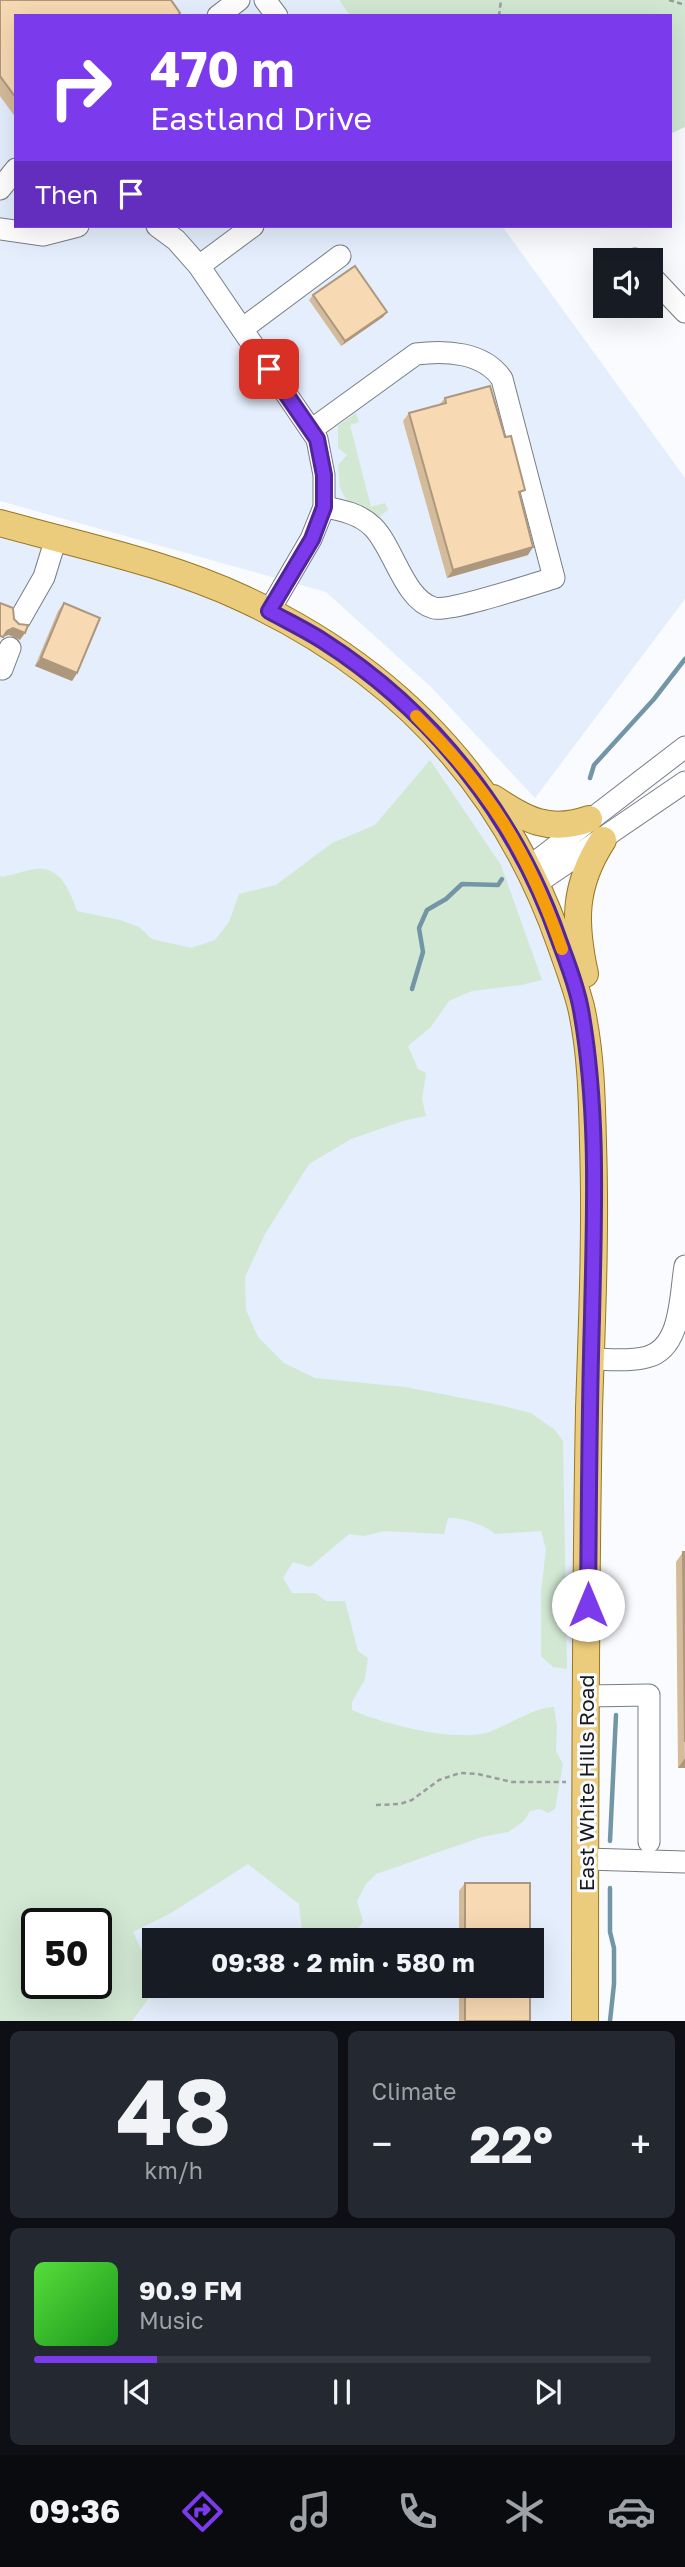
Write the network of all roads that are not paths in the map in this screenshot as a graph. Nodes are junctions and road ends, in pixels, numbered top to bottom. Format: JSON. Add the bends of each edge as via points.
{"nodes":[{"id":1,"x":239,"y":0,"type":"edge"},
{"id":2,"x":221,"y":14,"type":"edge"},
{"id":3,"x":14,"y":172,"type":"edge"},
{"id":4,"x":0,"y":189,"type":"edge"},
{"id":5,"x":70,"y":228,"type":"edge"},
{"id":6,"x":160,"y":228,"type":"edge"},
{"id":7,"x":250,"y":228,"type":"edge"},
{"id":8,"x":0,"y":229,"type":"edge"},
{"id":9,"x":340,"y":257,"type":"dead end"},
{"id":10,"x":199,"y":266,"type":"junction"},
{"id":11,"x":663,"y":289,"type":"edge"},
{"id":12,"x":685,"y":312,"type":"edge"},
{"id":13,"x":242,"y":329,"type":"junction"},
{"id":14,"x":311,"y":430,"type":"junction"},
{"id":15,"x":324,"y":507,"type":"junction"},
{"id":16,"x":0,"y":523,"type":"edge"},
{"id":17,"x":56,"y":538,"type":"junction"},
{"id":18,"x":269,"y":611,"type":"junction"},
{"id":19,"x":20,"y":619,"type":"dead end"},
{"id":20,"x":10,"y":648,"type":"dead end"},
{"id":21,"x":0,"y":668,"type":"edge"},
{"id":22,"x":685,"y":747,"type":"edge"},
{"id":23,"x":682,"y":785,"type":"edge"},
{"id":24,"x":484,"y":792,"type":"junction"},
{"id":25,"x":596,"y":830,"type":"junction"},
{"id":26,"x":533,"y":875,"type":"junction"},
{"id":27,"x":581,"y":1006,"type":"junction"},
{"id":28,"x":685,"y":1266,"type":"edge"},
{"id":29,"x":591,"y":1359,"type":"junction"},
{"id":30,"x":587,"y":1696,"type":"junction"},
{"id":31,"x":649,"y":1842,"type":"dead end"},
{"id":32,"x":586,"y":1859,"type":"junction"},
{"id":33,"x":685,"y":1862,"type":"edge"},
{"id":34,"x":584,"y":2021,"type":"edge"}],
"edges":[{"from":1,"to":2,"type":"street"},
{"from":3,"to":4,"type":"street"},
{"from":5,"to":8,"type":"street","via":[[43,235]]},
{"from":6,"to":10,"type":"street"},
{"from":7,"to":10,"type":"street"},
{"from":9,"to":13,"type":"street"},
{"from":10,"to":13,"type":"street"},
{"from":11,"to":12,"type":"street"},
{"from":13,"to":14,"type":"street"},
{"from":14,"to":15,"type":"street","via":[[324,475]]},
{"from":14,"to":15,"type":"street","via":[[416,354],[436,351],[469,356],[494,366],[502,379],[554,578],[435,608],[408,586],[372,526],[358,516]]},
{"from":15,"to":18,"type":"street","via":[[312,539]]},
{"from":16,"to":17,"type":"main road","name":"East White Hills Road"},
{"from":17,"to":18,"type":"main road","name":"East White Hills Road","via":[[178,573]]},
{"from":17,"to":19,"type":"street","via":[[44,577]]},
{"from":18,"to":24,"type":"main road","name":"East White Hills Road","via":[[370,673],[420,720]]},
{"from":20,"to":21,"type":"street"},
{"from":22,"to":25,"type":"street"},
{"from":23,"to":25,"type":"street"},
{"from":24,"to":25,"type":"main road","via":[[533,821]]},
{"from":24,"to":26,"type":"main road","name":"East White Hills Road"},
{"from":25,"to":26,"type":"street"},
{"from":25,"to":27,"type":"main road","via":[[577,910],[587,986]]},
{"from":26,"to":27,"type":"main road","name":"East White Hills Road"},
{"from":27,"to":29,"type":"main road","name":"East White Hills Road","via":[[593,1115]]},
{"from":28,"to":29,"type":"street","via":[[673,1334],[662,1351],[647,1357]]},
{"from":29,"to":30,"type":"main road","name":"East White Hills Road"},
{"from":30,"to":31,"type":"street","via":[[649,1695]]},
{"from":30,"to":32,"type":"main road","name":"East White Hills Road"},
{"from":32,"to":33,"type":"street"},
{"from":32,"to":34,"type":"main road","name":"East White Hills Road"}]}
